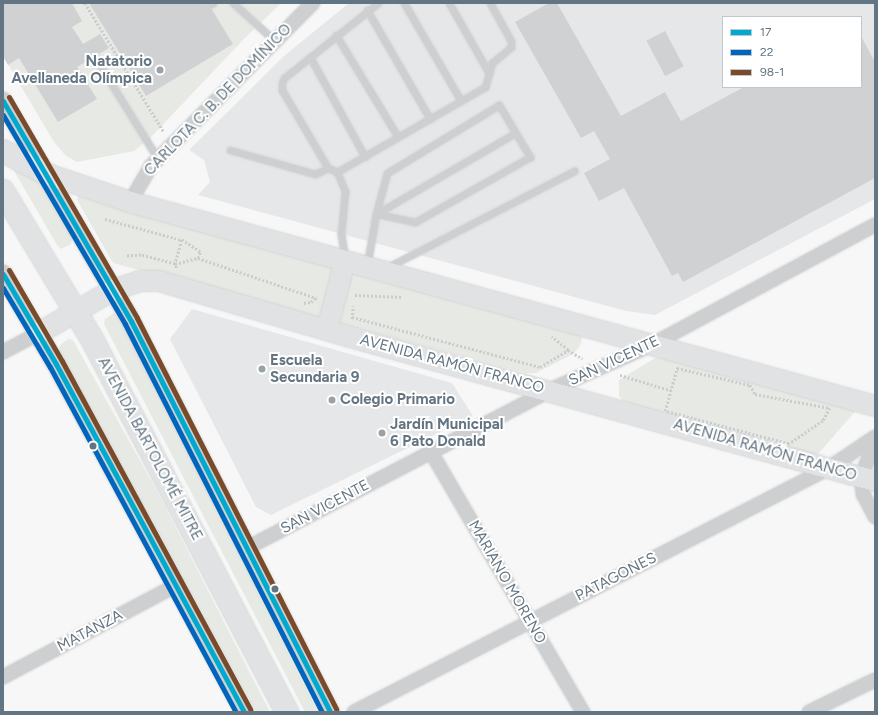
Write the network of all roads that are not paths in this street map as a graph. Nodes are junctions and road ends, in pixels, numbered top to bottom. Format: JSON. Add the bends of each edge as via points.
{"nodes":[{"id":1,"x":233,"y":3,"type":"edge"},
{"id":2,"x":313,"y":3,"type":"edge"},
{"id":3,"x":378,"y":3,"type":"edge"},
{"id":4,"x":404,"y":3,"type":"edge"},
{"id":5,"x":449,"y":3,"type":"edge"},
{"id":6,"x":490,"y":3,"type":"edge"},
{"id":7,"x":367,"y":10,"type":"junction"},
{"id":8,"x":336,"y":35,"type":"junction"},
{"id":9,"x":274,"y":40,"type":"junction"},
{"id":10,"x":310,"y":57,"type":"junction"},
{"id":11,"x":96,"y":59,"type":"dead end"},
{"id":12,"x":489,"y":73,"type":"junction"},
{"id":13,"x":3,"y":101,"type":"edge"},
{"id":14,"x":461,"y":101,"type":"junction"},
{"id":15,"x":430,"y":119,"type":"junction"},
{"id":16,"x":515,"y":132,"type":"junction"},
{"id":17,"x":398,"y":137,"type":"junction"},
{"id":18,"x":230,"y":150,"type":"dead end"},
{"id":19,"x":3,"y":151,"type":"edge"},
{"id":20,"x":365,"y":157,"type":"junction"},
{"id":21,"x":158,"y":159,"type":"junction"},
{"id":22,"x":328,"y":168,"type":"junction"},
{"id":23,"x":574,"y":171,"type":"dead end"},
{"id":24,"x":337,"y":172,"type":"junction"},
{"id":25,"x":47,"y":174,"type":"junction"},
{"id":26,"x":3,"y":191,"type":"edge"},
{"id":27,"x":130,"y":202,"type":"junction"},
{"id":28,"x":376,"y":214,"type":"junction"},
{"id":29,"x":875,"y":225,"type":"edge"},
{"id":30,"x":345,"y":261,"type":"junction"},
{"id":31,"x":373,"y":269,"type":"junction"},
{"id":32,"x":3,"y":274,"type":"edge"},
{"id":33,"x":113,"y":290,"type":"junction"},
{"id":34,"x":76,"y":312,"type":"junction"},
{"id":35,"x":327,"y":330,"type":"junction"},
{"id":36,"x":39,"y":333,"type":"junction"},
{"id":37,"x":651,"y":345,"type":"junction"},
{"id":38,"x":3,"y":352,"type":"edge"},
{"id":39,"x":550,"y":390,"type":"junction"},
{"id":40,"x":875,"y":406,"type":"edge"},
{"id":41,"x":875,"y":437,"type":"edge"},
{"id":42,"x":875,"y":451,"type":"edge"},
{"id":43,"x":431,"y":452,"type":"junction"},
{"id":44,"x":829,"y":468,"type":"junction"},
{"id":45,"x":868,"y":479,"type":"edge"},
{"id":46,"x":875,"y":517,"type":"edge"},
{"id":47,"x":246,"y":550,"type":"junction"},
{"id":48,"x":177,"y":585,"type":"junction"},
{"id":49,"x":530,"y":622,"type":"junction"},
{"id":50,"x":3,"y":677,"type":"edge"},
{"id":51,"x":875,"y":680,"type":"edge"},
{"id":52,"x":244,"y":712,"type":"edge"},
{"id":53,"x":287,"y":712,"type":"edge"},
{"id":54,"x":330,"y":712,"type":"edge"},
{"id":55,"x":354,"y":712,"type":"edge"},
{"id":56,"x":583,"y":712,"type":"edge"},
{"id":57,"x":808,"y":712,"type":"edge"}],
"edges":[{"from":1,"to":9,"type":"lane"},
{"from":2,"to":9,"type":"street","name":"CARLOTA C. B. DE DOMÍNICO"},
{"from":3,"to":7,"type":"lane"},
{"from":4,"to":14,"type":"lane"},
{"from":5,"to":12,"type":"lane"},
{"from":6,"to":12,"type":"lane","via":[[511,41],[511,47],[496,58]]},
{"from":7,"to":8,"type":"lane"},
{"from":7,"to":15,"type":"lane"},
{"from":8,"to":10,"type":"lane"},
{"from":8,"to":17,"type":"lane"},
{"from":9,"to":21,"type":"street","name":"CARLOTA C. B. DE DOMÍNICO"},
{"from":10,"to":20,"type":"lane"},
{"from":10,"to":22,"type":"lane","via":[[284,78],[282,90]]},
{"from":11,"to":21,"type":"lane"},
{"from":12,"to":14,"type":"lane","via":[[485,87]]},
{"from":13,"to":25,"type":"street"},
{"from":14,"to":15,"type":"lane"},
{"from":15,"to":17,"type":"lane"},
{"from":16,"to":28,"type":"lane"},
{"from":16,"to":28,"type":"lane","via":[[530,157],[415,222]]},
{"from":16,"to":28,"type":"lane","via":[[499,105],[387,173]]},
{"from":17,"to":20,"type":"lane"},
{"from":18,"to":22,"type":"lane","via":[[315,174]]},
{"from":19,"to":25,"type":"main road"},
{"from":20,"to":24,"type":"lane"},
{"from":21,"to":27,"type":"street","name":"CARLOTA C. B. DE DOMÍNICO","via":[[144,174]]},
{"from":22,"to":24,"type":"lane"},
{"from":23,"to":31,"type":"lane"},
{"from":24,"to":30,"type":"lane","via":[[344,191],[341,234]]},
{"from":25,"to":27,"type":"main road"},
{"from":25,"to":33,"type":"street"},
{"from":26,"to":34,"type":"main road","name":"AVENIDA BARTOLOMÉ MITRE"},
{"from":27,"to":30,"type":"main road"},
{"from":28,"to":31,"type":"lane"},
{"from":29,"to":37,"type":"street","name":"SAN VICENTE"},
{"from":30,"to":31,"type":"main road"},
{"from":30,"to":35,"type":"main road","via":[[345,296]]},
{"from":31,"to":37,"type":"main road"},
{"from":32,"to":36,"type":"street"},
{"from":33,"to":34,"type":"main road","name":"AVENIDA RAMÓN FRANCO"},
{"from":33,"to":35,"type":"main road","name":"AVENIDA RAMÓN FRANCO","via":[[140,281],[159,282]]},
{"from":33,"to":47,"type":"street","via":[[152,360]]},
{"from":34,"to":36,"type":"main road","name":"AVENIDA RAMÓN FRANCO"},
{"from":34,"to":53,"type":"main road","name":"AVENIDA BARTOLOMÉ MITRE"},
{"from":35,"to":39,"type":"main road","name":"AVENIDA RAMÓN FRANCO"},
{"from":36,"to":38,"type":"street"},
{"from":36,"to":48,"type":"street"},
{"from":37,"to":39,"type":"street","name":"SAN VICENTE"},
{"from":37,"to":40,"type":"main road"},
{"from":39,"to":43,"type":"street","name":"SAN VICENTE"},
{"from":39,"to":44,"type":"main road","name":"AVENIDA RAMÓN FRANCO"},
{"from":41,"to":44,"type":"street","name":"PATAGONES"},
{"from":42,"to":45,"type":"street","via":[[869,457]]},
{"from":43,"to":47,"type":"street","name":"SAN VICENTE"},
{"from":43,"to":49,"type":"street","name":"MARIANO MORENO"},
{"from":44,"to":45,"type":"main road","name":"AVENIDA RAMÓN FRANCO"},
{"from":44,"to":49,"type":"street","name":"PATAGONES"},
{"from":45,"to":46,"type":"street","via":[[863,494]]},
{"from":47,"to":54,"type":"street"},
{"from":48,"to":50,"type":"street","name":"MATANZA"},
{"from":48,"to":52,"type":"street"},
{"from":49,"to":55,"type":"street","name":"PATAGONES"},
{"from":49,"to":56,"type":"street","name":"MARIANO MORENO"},
{"from":51,"to":57,"type":"street"}]}
